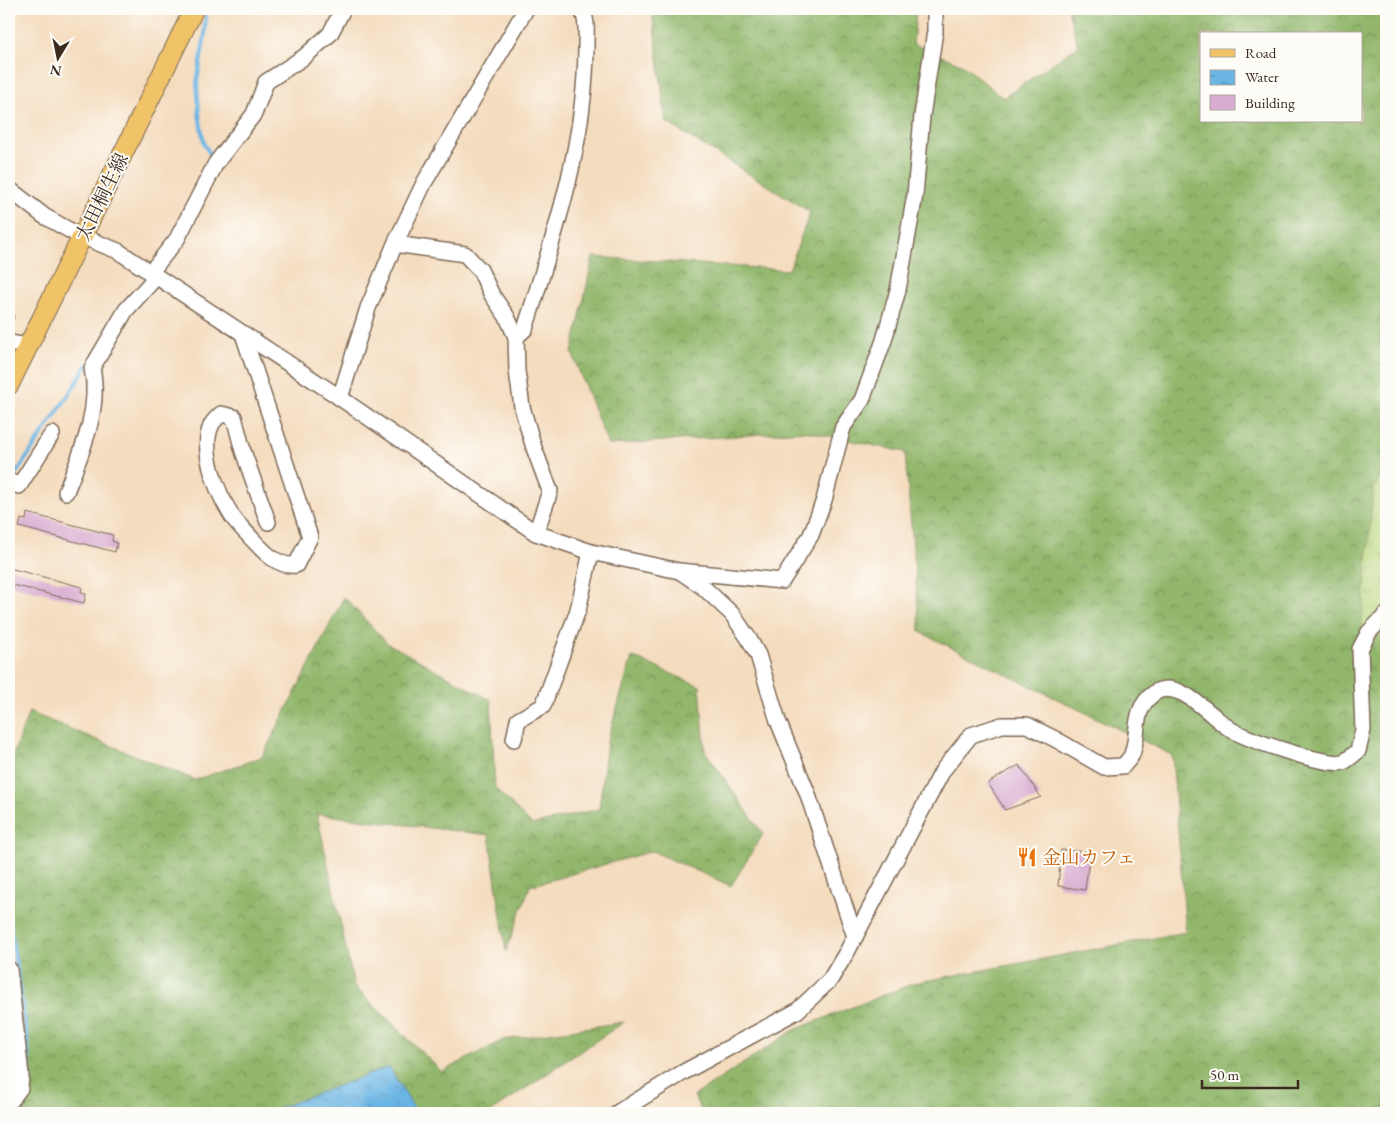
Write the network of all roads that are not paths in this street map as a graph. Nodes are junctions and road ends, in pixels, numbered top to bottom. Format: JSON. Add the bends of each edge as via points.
{"nodes":[{"id":1,"x":194,"y":9,"type":"edge"},
{"id":2,"x":343,"y":9,"type":"edge"},
{"id":3,"x":526,"y":9,"type":"edge"},
{"id":4,"x":580,"y":9,"type":"edge"},
{"id":5,"x":935,"y":9,"type":"edge"},
{"id":6,"x":9,"y":189,"type":"edge"},
{"id":7,"x":83,"y":237,"type":"junction"},
{"id":8,"x":395,"y":244,"type":"junction"},
{"id":9,"x":153,"y":275,"type":"junction"},
{"id":10,"x":243,"y":334,"type":"junction"},
{"id":11,"x":516,"y":337,"type":"junction"},
{"id":12,"x":9,"y":343,"type":"edge"},
{"id":13,"x":28,"y":346,"type":"junction"},
{"id":14,"x":9,"y":385,"type":"edge"},
{"id":15,"x":340,"y":398,"type":"junction"},
{"id":16,"x":52,"y":434,"type":"dead end"},
{"id":17,"x":9,"y":481,"type":"edge"},
{"id":18,"x":66,"y":492,"type":"dead end"},
{"id":19,"x":268,"y":522,"type":"dead end"},
{"id":20,"x":536,"y":532,"type":"junction"},
{"id":21,"x":591,"y":552,"type":"junction"},
{"id":22,"x":679,"y":571,"type":"junction"},
{"id":23,"x":1386,"y":615,"type":"edge"},
{"id":24,"x":514,"y":739,"type":"dead end"},
{"id":25,"x":855,"y":937,"type":"junction"},
{"id":26,"x":9,"y":970,"type":"edge"},
{"id":27,"x":9,"y":1103,"type":"edge"},
{"id":28,"x":617,"y":1113,"type":"edge"}],
"edges":[{"from":1,"to":7,"type":"main road","name":"太田桐生線"},
{"from":2,"to":9,"type":"street","via":[[330,34],[304,57],[266,82],[254,114],[216,163],[177,238]]},
{"from":3,"to":8,"type":"street","via":[[424,183]]},
{"from":4,"to":11,"type":"street","via":[[584,12],[586,27],[586,67],[570,178],[525,329]]},
{"from":5,"to":22,"type":"street","via":[[915,195],[898,290],[862,400],[843,427],[824,500],[811,535],[782,582]]},
{"from":6,"to":7,"type":"street","via":[[44,216]]},
{"from":7,"to":9,"type":"street","via":[[118,251]]},
{"from":7,"to":13,"type":"main road","name":"太田桐生線"},
{"from":8,"to":11,"type":"street","via":[[465,254],[480,270]]},
{"from":8,"to":15,"type":"street","via":[[368,308]]},
{"from":9,"to":10,"type":"street"},
{"from":9,"to":18,"type":"street","via":[[126,310],[92,368],[95,398],[88,430]]},
{"from":10,"to":15,"type":"street"},
{"from":10,"to":19,"type":"street","via":[[310,537],[296,565],[286,566],[265,553],[222,500],[209,461],[208,445],[212,425],[221,414],[234,417]]},
{"from":11,"to":20,"type":"street","via":[[522,408],[550,490]]},
{"from":12,"to":13,"type":"street"},
{"from":13,"to":14,"type":"main road","name":"太田桐生線"},
{"from":15,"to":20,"type":"street"},
{"from":16,"to":17,"type":"street","via":[[19,486]]},
{"from":20,"to":21,"type":"street"},
{"from":21,"to":22,"type":"street"},
{"from":21,"to":24,"type":"street","via":[[578,610],[543,706],[518,720]]},
{"from":22,"to":25,"type":"street","via":[[703,587],[732,614],[758,655]]},
{"from":23,"to":25,"type":"street","via":[[1369,632],[1360,649],[1363,730],[1358,751],[1343,762],[1322,761],[1231,730],[1190,697],[1170,689],[1154,693],[1141,706],[1132,755],[1123,766],[1104,767],[1027,726],[1002,725],[971,735],[943,770]]},
{"from":25,"to":28,"type":"street","via":[[830,980],[797,1011],[684,1072]]},
{"from":26,"to":27,"type":"street","via":[[21,1075],[20,1088]]}]}
